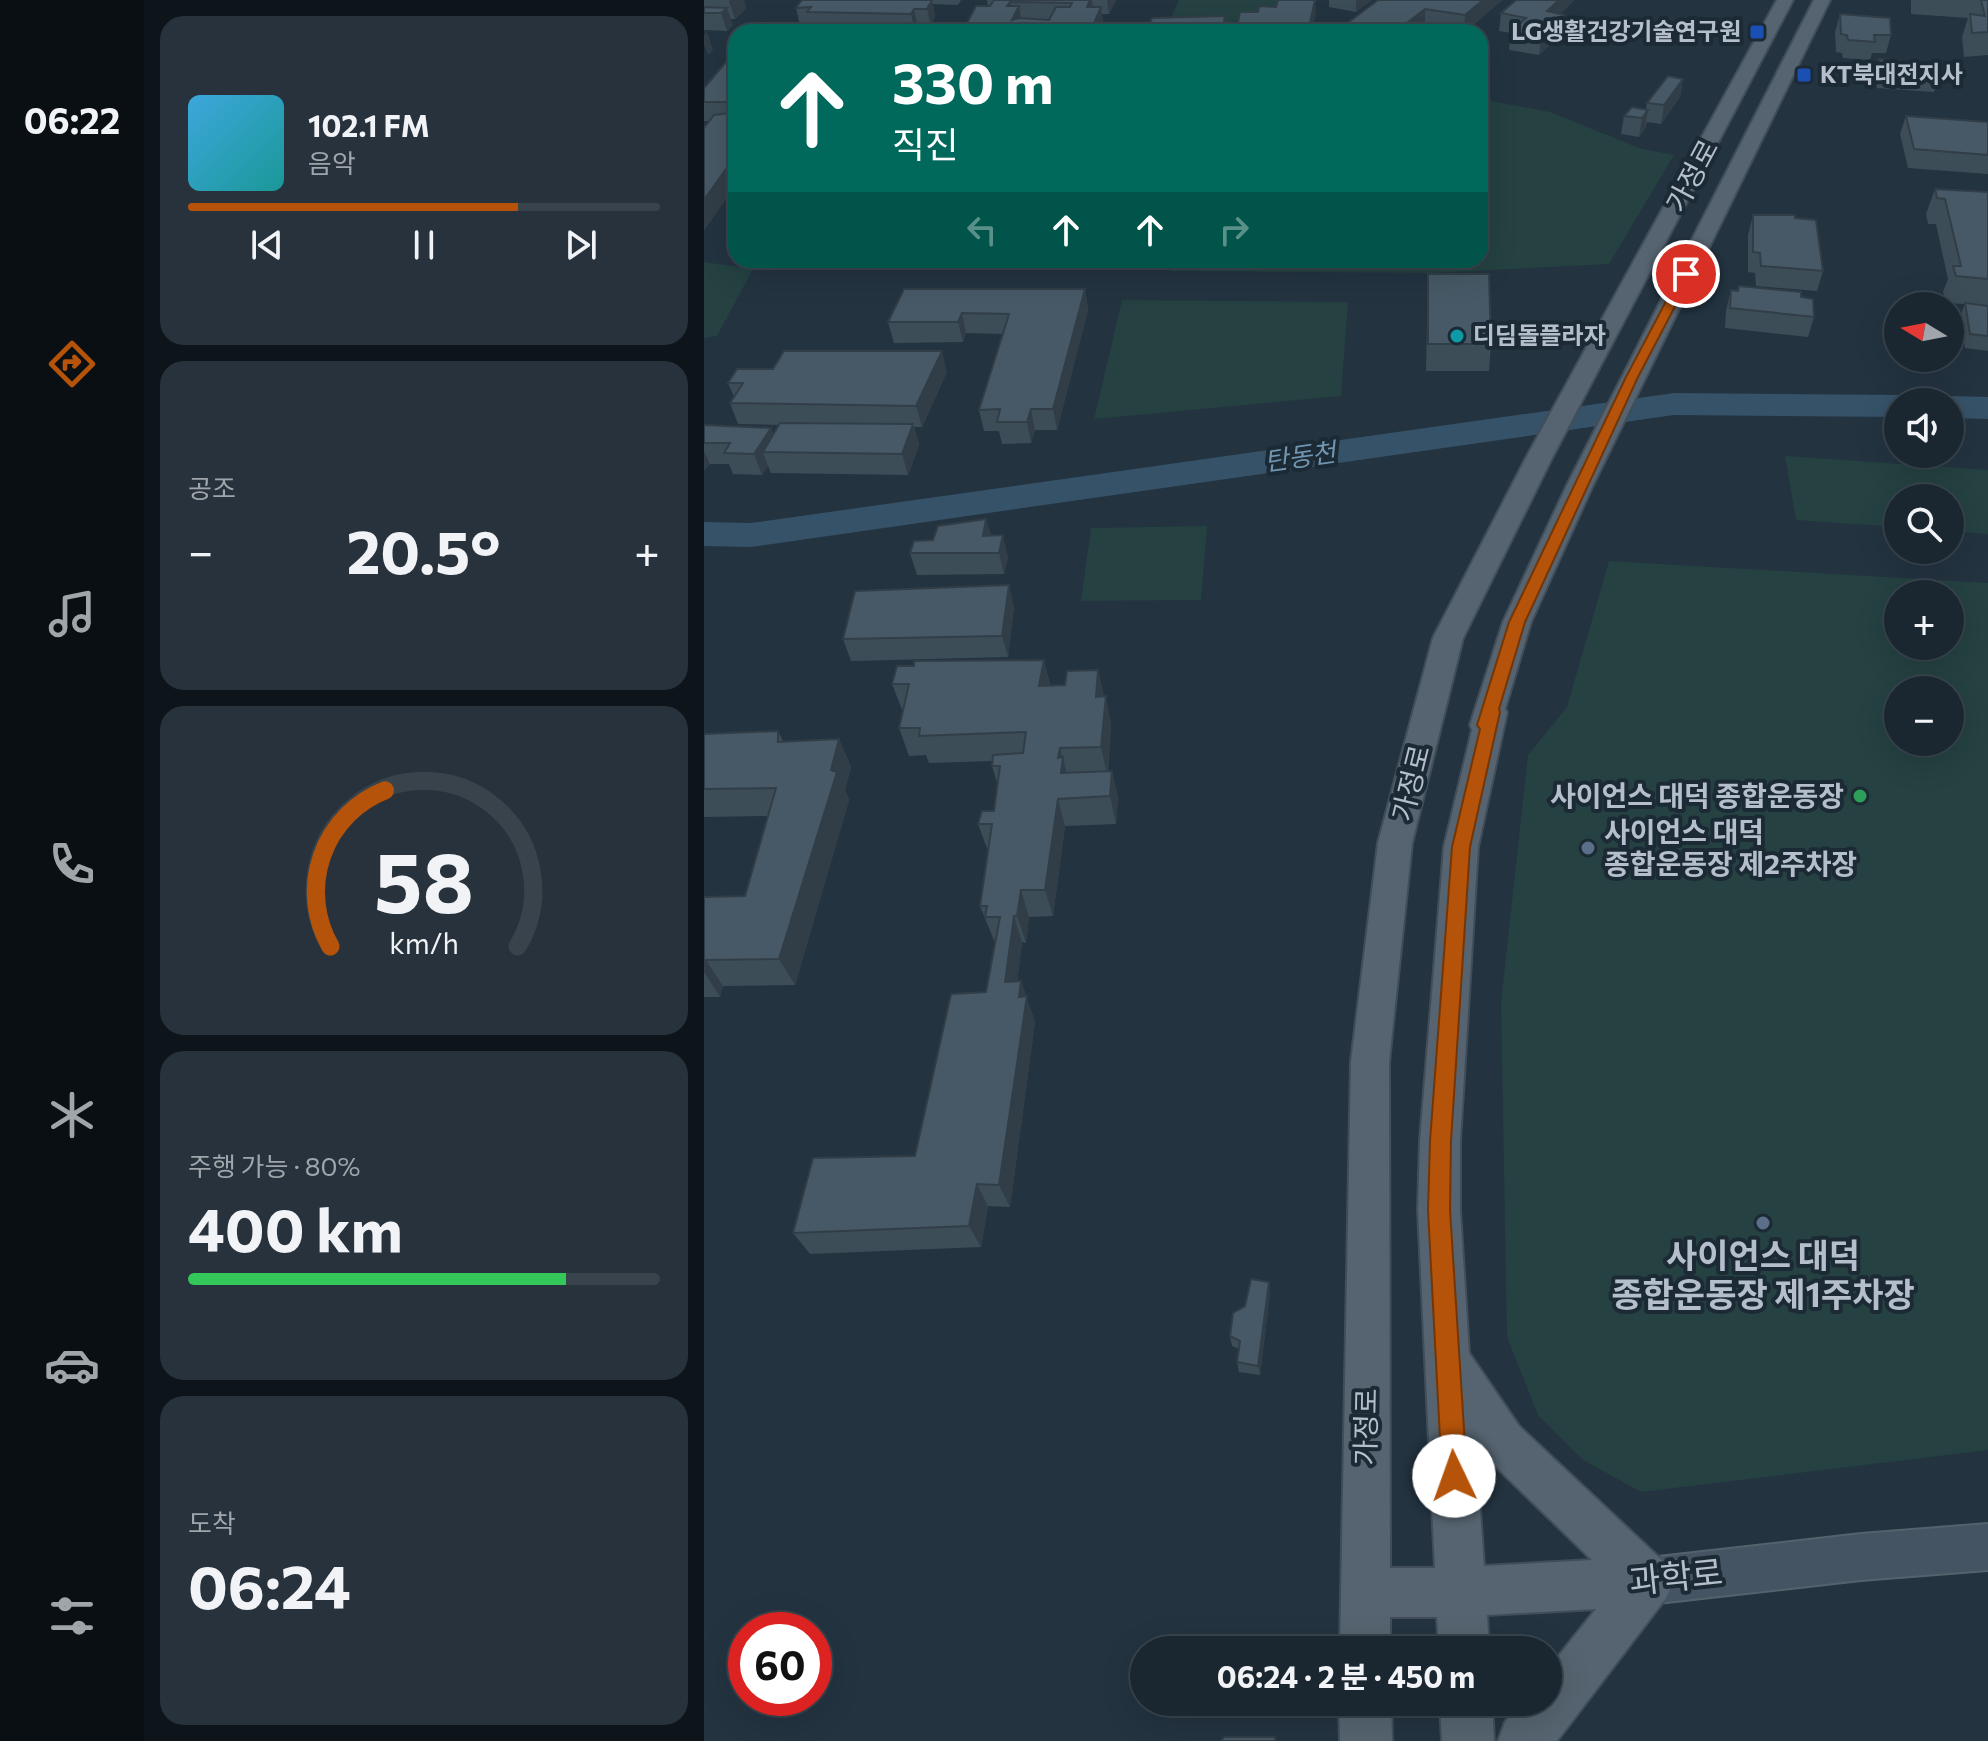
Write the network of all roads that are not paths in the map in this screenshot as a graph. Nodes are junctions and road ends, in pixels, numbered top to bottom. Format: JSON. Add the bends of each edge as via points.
{"nodes":[{"id":1,"x":1785,"y":0,"type":"edge"},
{"id":2,"x":1822,"y":0,"type":"edge"},
{"id":3,"x":1448,"y":1361,"type":"junction"},
{"id":4,"x":1988,"y":1547,"type":"edge"},
{"id":5,"x":1649,"y":1581,"type":"junction"},
{"id":6,"x":1461,"y":1592,"type":"junction"},
{"id":7,"x":1364,"y":1593,"type":"junction"},
{"id":8,"x":1365,"y":1636,"type":"edge"},
{"id":9,"x":1463,"y":1636,"type":"edge"},
{"id":10,"x":1365,"y":1716,"type":"edge"},
{"id":11,"x":1467,"y":1716,"type":"edge"},
{"id":12,"x":1366,"y":1741,"type":"edge"},
{"id":13,"x":1468,"y":1741,"type":"edge"},
{"id":14,"x":1524,"y":1741,"type":"edge"}],
"edges":[{"from":1,"to":7,"type":"main road","name":"가정로","via":[[1448,638],[1395,843],[1370,1062]]},
{"from":2,"to":3,"type":"main road","name":"가정로","via":[[1632,377],[1517,622],[1485,725],[1492,712],[1461,847],[1440,1141]]},
{"from":3,"to":5,"type":"main road","via":[[1503,1442]]},
{"from":3,"to":6,"type":"main road"},
{"from":4,"to":5,"type":"main road","name":"과학로"},
{"from":5,"to":6,"type":"main road","name":"과학로"},
{"from":5,"to":14,"type":"main road"},
{"from":6,"to":7,"type":"main road","name":"과학로"},
{"from":6,"to":9,"type":"main road"},
{"from":7,"to":8,"type":"main road","name":"가정로"},
{"from":10,"to":12,"type":"main road"},
{"from":11,"to":13,"type":"main road"}]}
